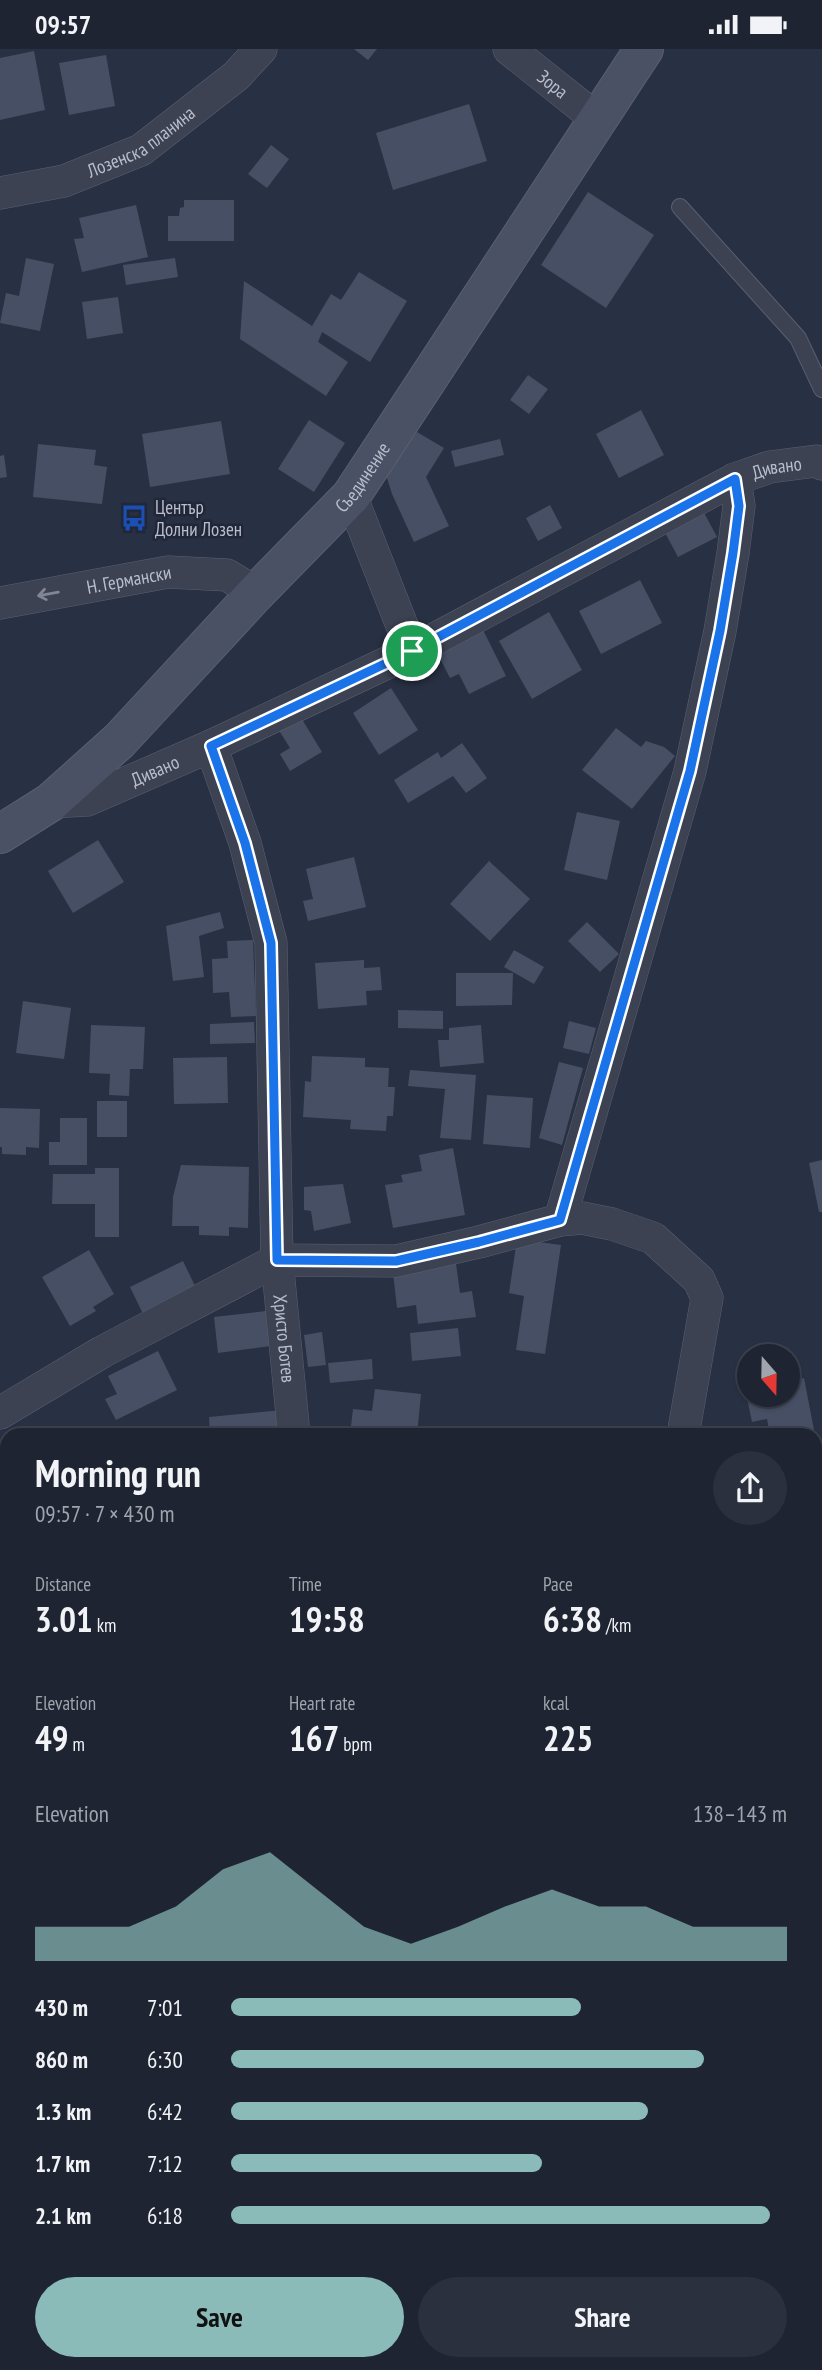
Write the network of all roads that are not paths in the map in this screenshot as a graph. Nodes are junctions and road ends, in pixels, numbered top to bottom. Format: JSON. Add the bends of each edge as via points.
{"nodes":[{"id":1,"x":261,"y":49,"type":"edge"},
{"id":2,"x":509,"y":49,"type":"edge"},
{"id":3,"x":644,"y":49,"type":"edge"},
{"id":4,"x":597,"y":119,"type":"junction"},
{"id":5,"x":0,"y":193,"type":"edge"},
{"id":6,"x":680,"y":207,"type":"dead end"},
{"id":7,"x":822,"y":389,"type":"edge"},
{"id":8,"x":822,"y":464,"type":"edge"},
{"id":9,"x":735,"y":479,"type":"junction"},
{"id":10,"x":351,"y":496,"type":"junction"},
{"id":11,"x":256,"y":593,"type":"junction"},
{"id":12,"x":0,"y":603,"type":"edge"},
{"id":13,"x":412,"y":651,"type":"junction"},
{"id":14,"x":211,"y":746,"type":"junction"},
{"id":15,"x":51,"y":802,"type":"junction"},
{"id":16,"x":0,"y":834,"type":"edge"},
{"id":17,"x":560,"y":1220,"type":"junction"},
{"id":18,"x":277,"y":1260,"type":"junction"},
{"id":19,"x":0,"y":1413,"type":"edge"},
{"id":20,"x":293,"y":1428,"type":"edge"},
{"id":21,"x":684,"y":1428,"type":"edge"}],
"edges":[{"from":1,"to":5,"type":"street","name":"Лозенска планина","via":[[236,76],[141,150],[64,181]]},
{"from":2,"to":4,"type":"street","name":"Зора"},
{"from":3,"to":4,"type":"street","name":"Съединение"},
{"from":4,"to":10,"type":"street","name":"Съединение"},
{"from":6,"to":7,"type":"lane","via":[[798,338]]},
{"from":8,"to":9,"type":"street","name":"Дивано","via":[[770,467]]},
{"from":9,"to":13,"type":"street","name":"Дивано"},
{"from":9,"to":17,"type":"street","via":[[739,506],[733,553],[690,771]]},
{"from":10,"to":11,"type":"street","name":"Съединение"},
{"from":10,"to":13,"type":"street"},
{"from":11,"to":12,"type":"street","name":"Н. Германски","one_way":true,"via":[[227,575],[168,572]]},
{"from":11,"to":15,"type":"street","name":"Съединение","via":[[119,741]]},
{"from":13,"to":14,"type":"street","name":"Дивано"},
{"from":14,"to":15,"type":"street","name":"Дивано","via":[[87,800]]},
{"from":14,"to":18,"type":"street","name":"Христо Ботев","via":[[245,843],[271,943]]},
{"from":15,"to":16,"type":"street","name":"Съединение"},
{"from":17,"to":18,"type":"street","via":[[396,1261]]},
{"from":17,"to":21,"type":"street","via":[[602,1221],[653,1238],[699,1280],[707,1298]]},
{"from":18,"to":19,"type":"street","via":[[102,1352]]},
{"from":18,"to":20,"type":"street","name":"Христо Ботев"}]}
